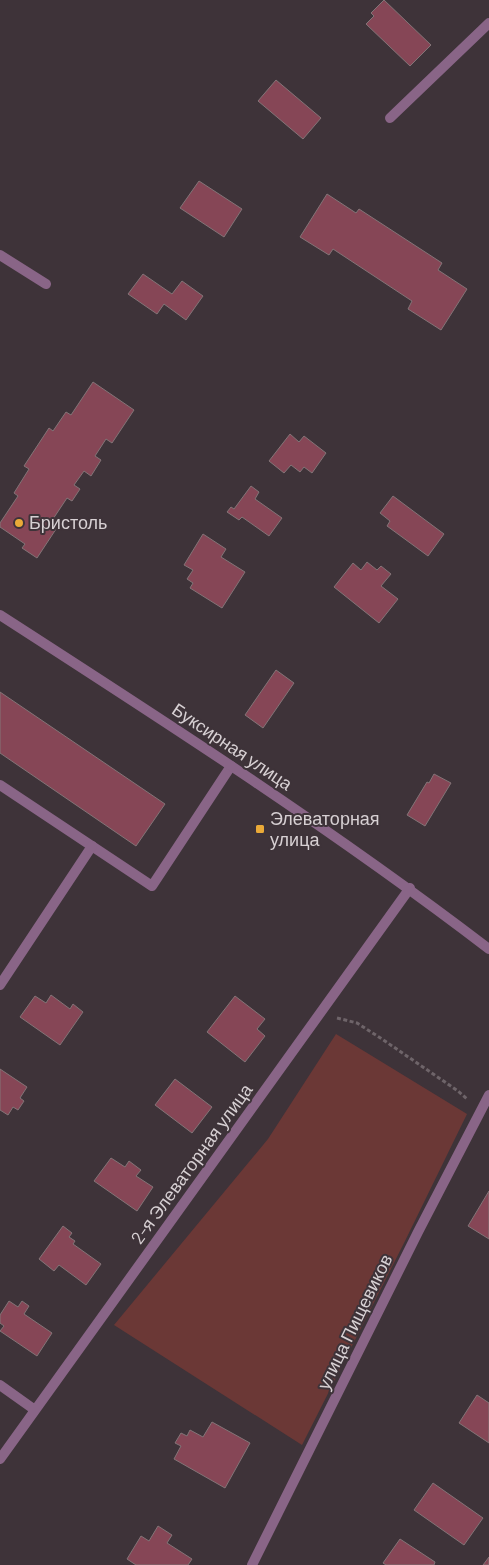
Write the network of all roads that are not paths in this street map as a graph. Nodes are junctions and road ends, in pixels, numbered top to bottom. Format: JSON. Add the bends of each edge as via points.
{"nodes":[{"id":1,"x":489,"y":23,"type":"edge"},
{"id":2,"x":390,"y":118,"type":"dead end"},
{"id":3,"x":0,"y":255,"type":"edge"},
{"id":4,"x":46,"y":284,"type":"dead end"},
{"id":5,"x":0,"y":615,"type":"edge"},
{"id":6,"x":231,"y":766,"type":"junction"},
{"id":7,"x":0,"y":785,"type":"edge"},
{"id":8,"x":92,"y":846,"type":"junction"},
{"id":9,"x":410,"y":888,"type":"junction"},
{"id":10,"x":489,"y":949,"type":"edge"},
{"id":11,"x":0,"y":985,"type":"edge"},
{"id":12,"x":489,"y":1094,"type":"edge"},
{"id":13,"x":0,"y":1385,"type":"edge"},
{"id":14,"x":35,"y":1410,"type":"junction"},
{"id":15,"x":0,"y":1460,"type":"edge"},
{"id":16,"x":252,"y":1565,"type":"edge"}],
"edges":[{"from":1,"to":2,"type":"street"},
{"from":3,"to":4,"type":"street"},
{"from":5,"to":6,"type":"street","name":"Буксирная улица"},
{"from":6,"to":8,"type":"street","via":[[152,886]]},
{"from":6,"to":9,"type":"street","name":"Буксирная улица"},
{"from":7,"to":8,"type":"street"},
{"from":8,"to":11,"type":"street"},
{"from":9,"to":10,"type":"street","name":"Буксирная улица"},
{"from":9,"to":14,"type":"street","name":"2-я Элеваторная улица"},
{"from":12,"to":16,"type":"street","name":"улица Пищевиков"},
{"from":13,"to":14,"type":"street"},
{"from":14,"to":15,"type":"street","name":"2-я Элеваторная улица"}]}
